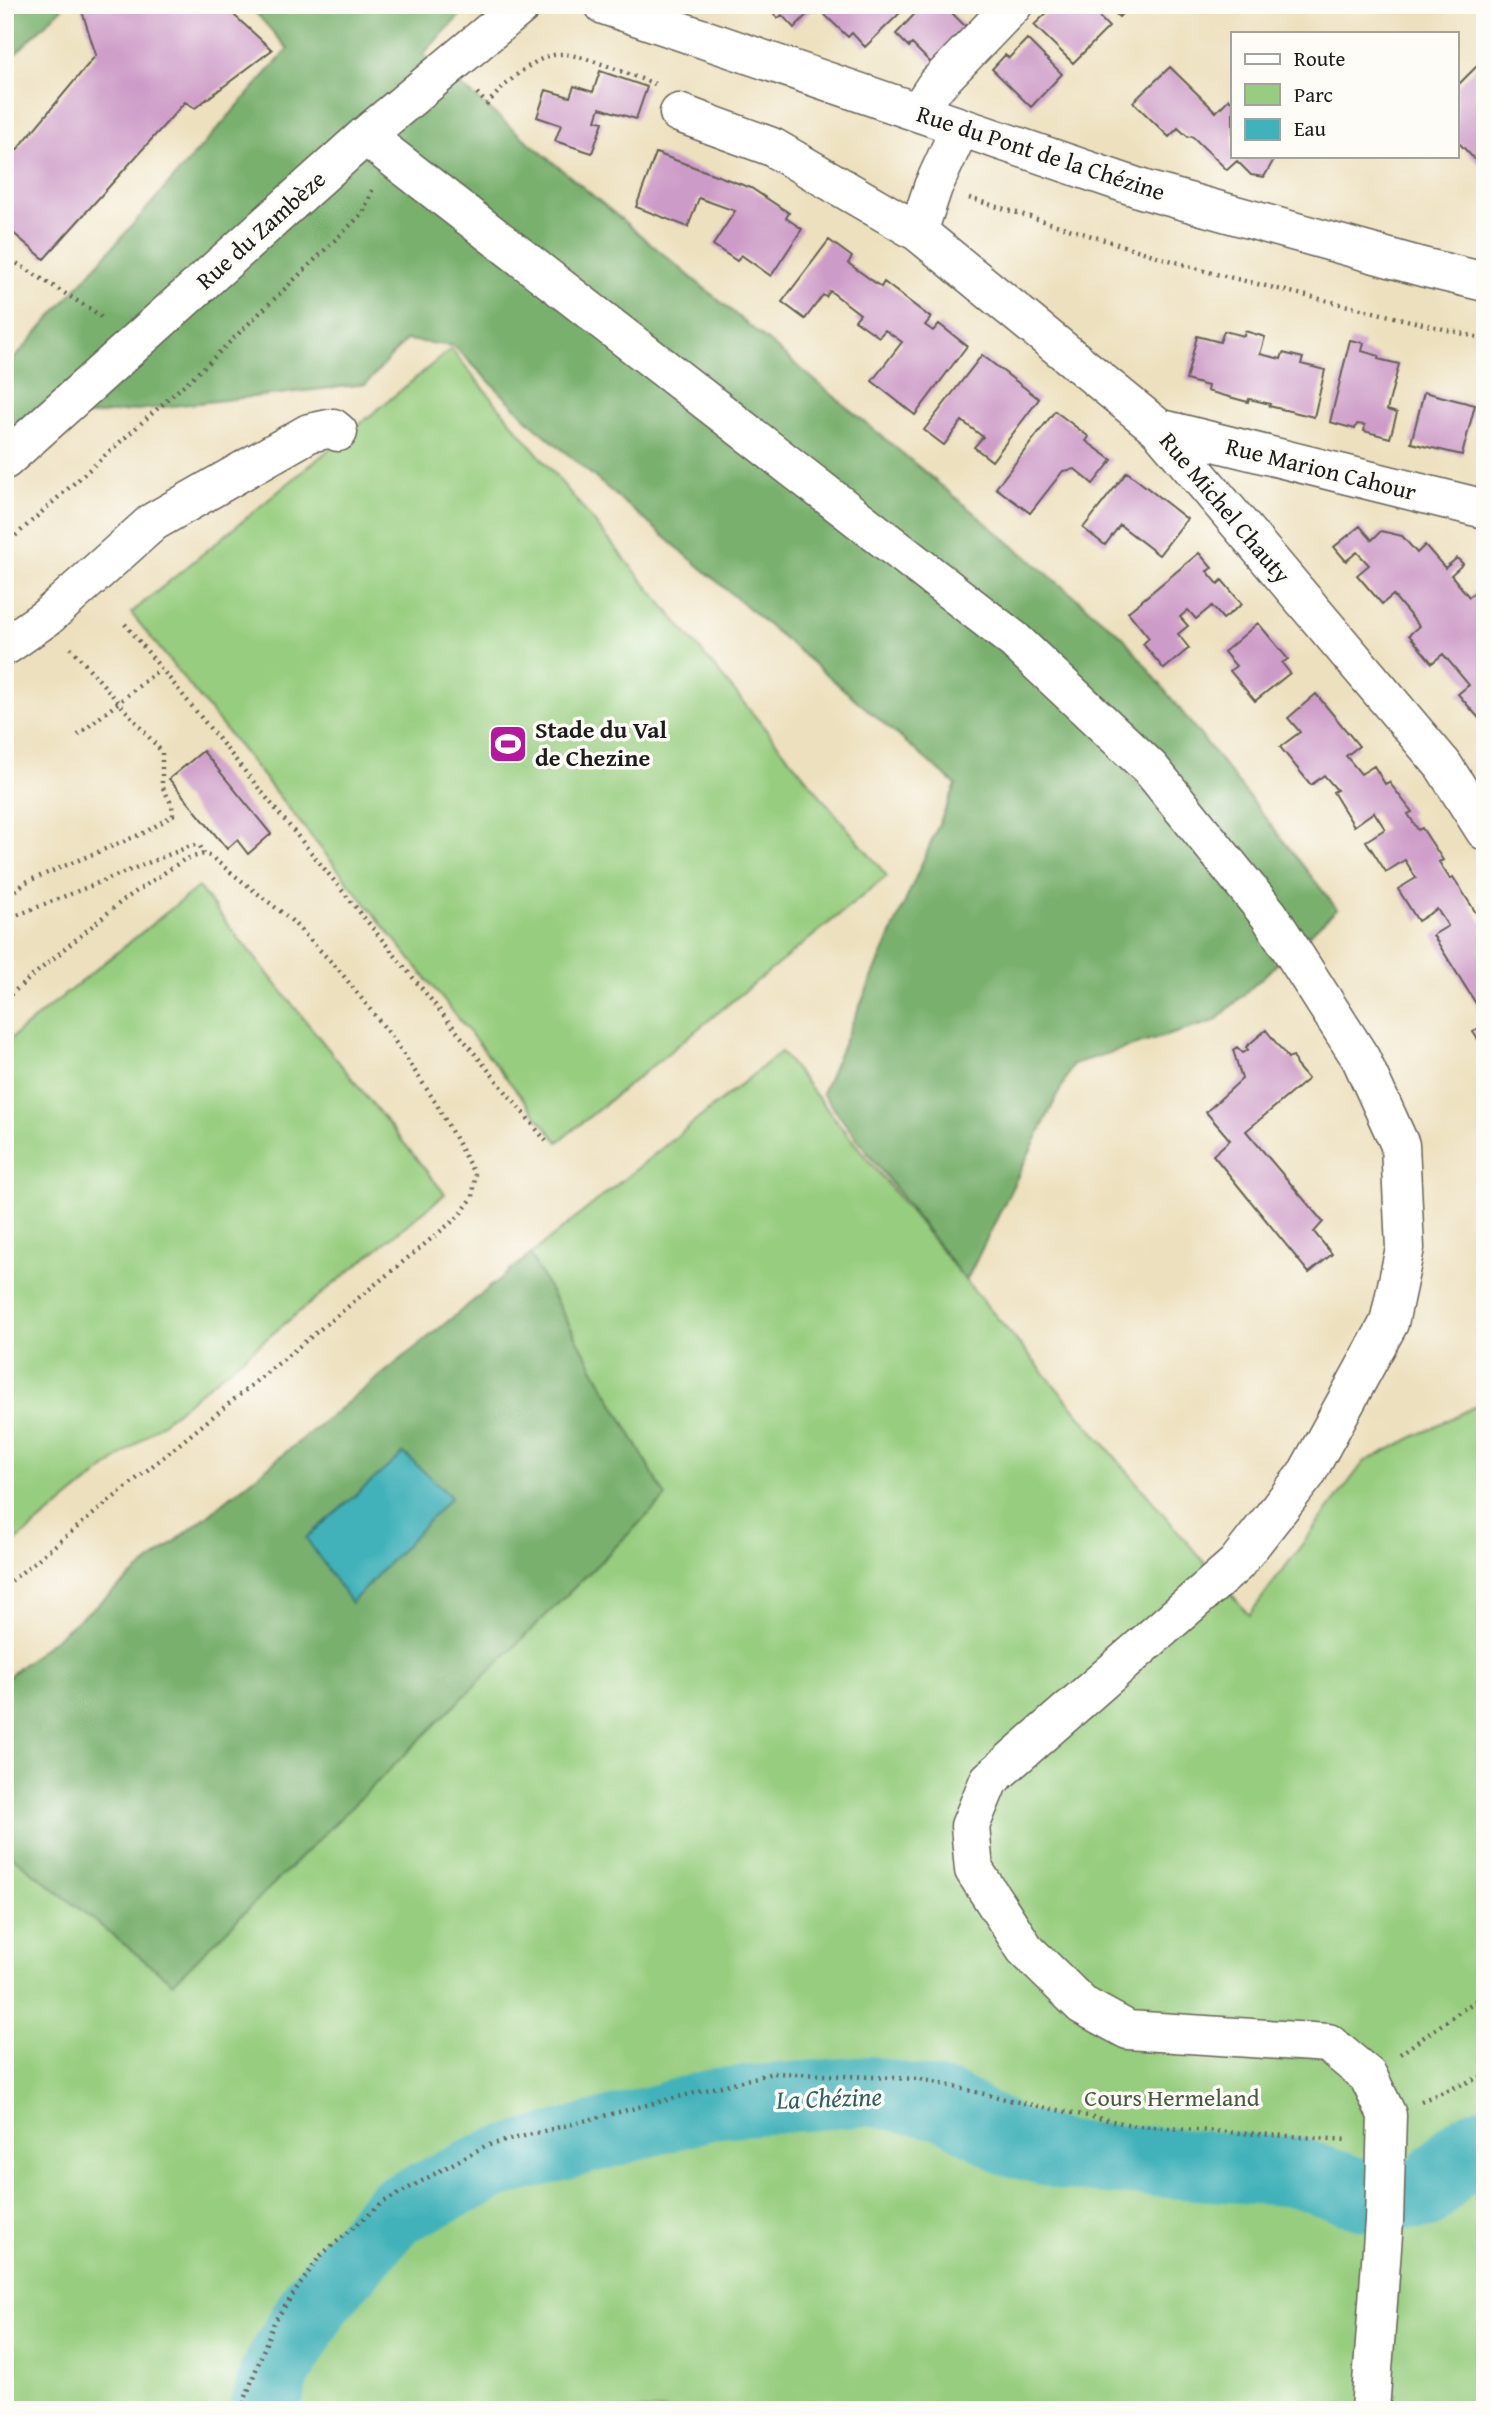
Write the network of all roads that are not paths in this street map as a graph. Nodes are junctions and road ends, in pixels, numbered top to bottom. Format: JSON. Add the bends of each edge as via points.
{"nodes":[{"id":1,"x":522,"y":5,"type":"edge"},
{"id":2,"x":604,"y":5,"type":"edge"},
{"id":3,"x":1013,"y":5,"type":"edge"},
{"id":4,"x":669,"y":99,"type":"road end"},
{"id":5,"x":918,"y":112,"type":"junction"},
{"id":6,"x":960,"y":128,"type":"junction"},
{"id":7,"x":376,"y":145,"type":"junction"},
{"id":8,"x":918,"y":232,"type":"junction"},
{"id":9,"x":1485,"y":282,"type":"edge"},
{"id":10,"x":1158,"y":428,"type":"junction"},
{"id":11,"x":338,"y":432,"type":"dead end"},
{"id":12,"x":5,"y":460,"type":"edge"},
{"id":13,"x":1485,"y":509,"type":"edge"},
{"id":14,"x":7,"y":645,"type":"dead end"},
{"id":15,"x":1485,"y":831,"type":"edge"},
{"id":16,"x":1370,"y":2410,"type":"edge"}],
"edges":[{"from":1,"to":7,"type":"street","name":"Rue du Zambèze"},
{"from":2,"to":5,"type":"street","name":"Rue du Pont de la Chézine"},
{"from":3,"to":5,"type":"street","via":[[936,85]]},
{"from":4,"to":8,"type":"street","name":"Rue Michel Chauty","via":[[772,146]]},
{"from":5,"to":6,"type":"street","name":"Rue du Pont de la Chézine"},
{"from":6,"to":8,"type":"street"},
{"from":6,"to":9,"type":"street","name":"Rue du Pont de la Chézine","via":[[1145,190]]},
{"from":7,"to":12,"type":"street","name":"Rue du Zambèze","via":[[126,351]]},
{"from":7,"to":16,"type":"street","via":[[1014,640],[1150,768],[1269,915],[1361,1059],[1399,1145],[1405,1248],[1388,1323],[1307,1473],[1236,1564],[989,1780],[970,1826],[974,1870],[1025,1949],[1082,2005],[1128,2030],[1328,2043],[1368,2076],[1387,2129]]},
{"from":8,"to":10,"type":"street","name":"Rue Michel Chauty"},
{"from":10,"to":13,"type":"street","name":"Rue Marion Cahour"},
{"from":10,"to":15,"type":"street","name":"Rue Michel Chauty","via":[[1443,765]]},
{"from":11,"to":14,"type":"street","via":[[333,428],[309,433],[153,522],[47,617]]}]}
